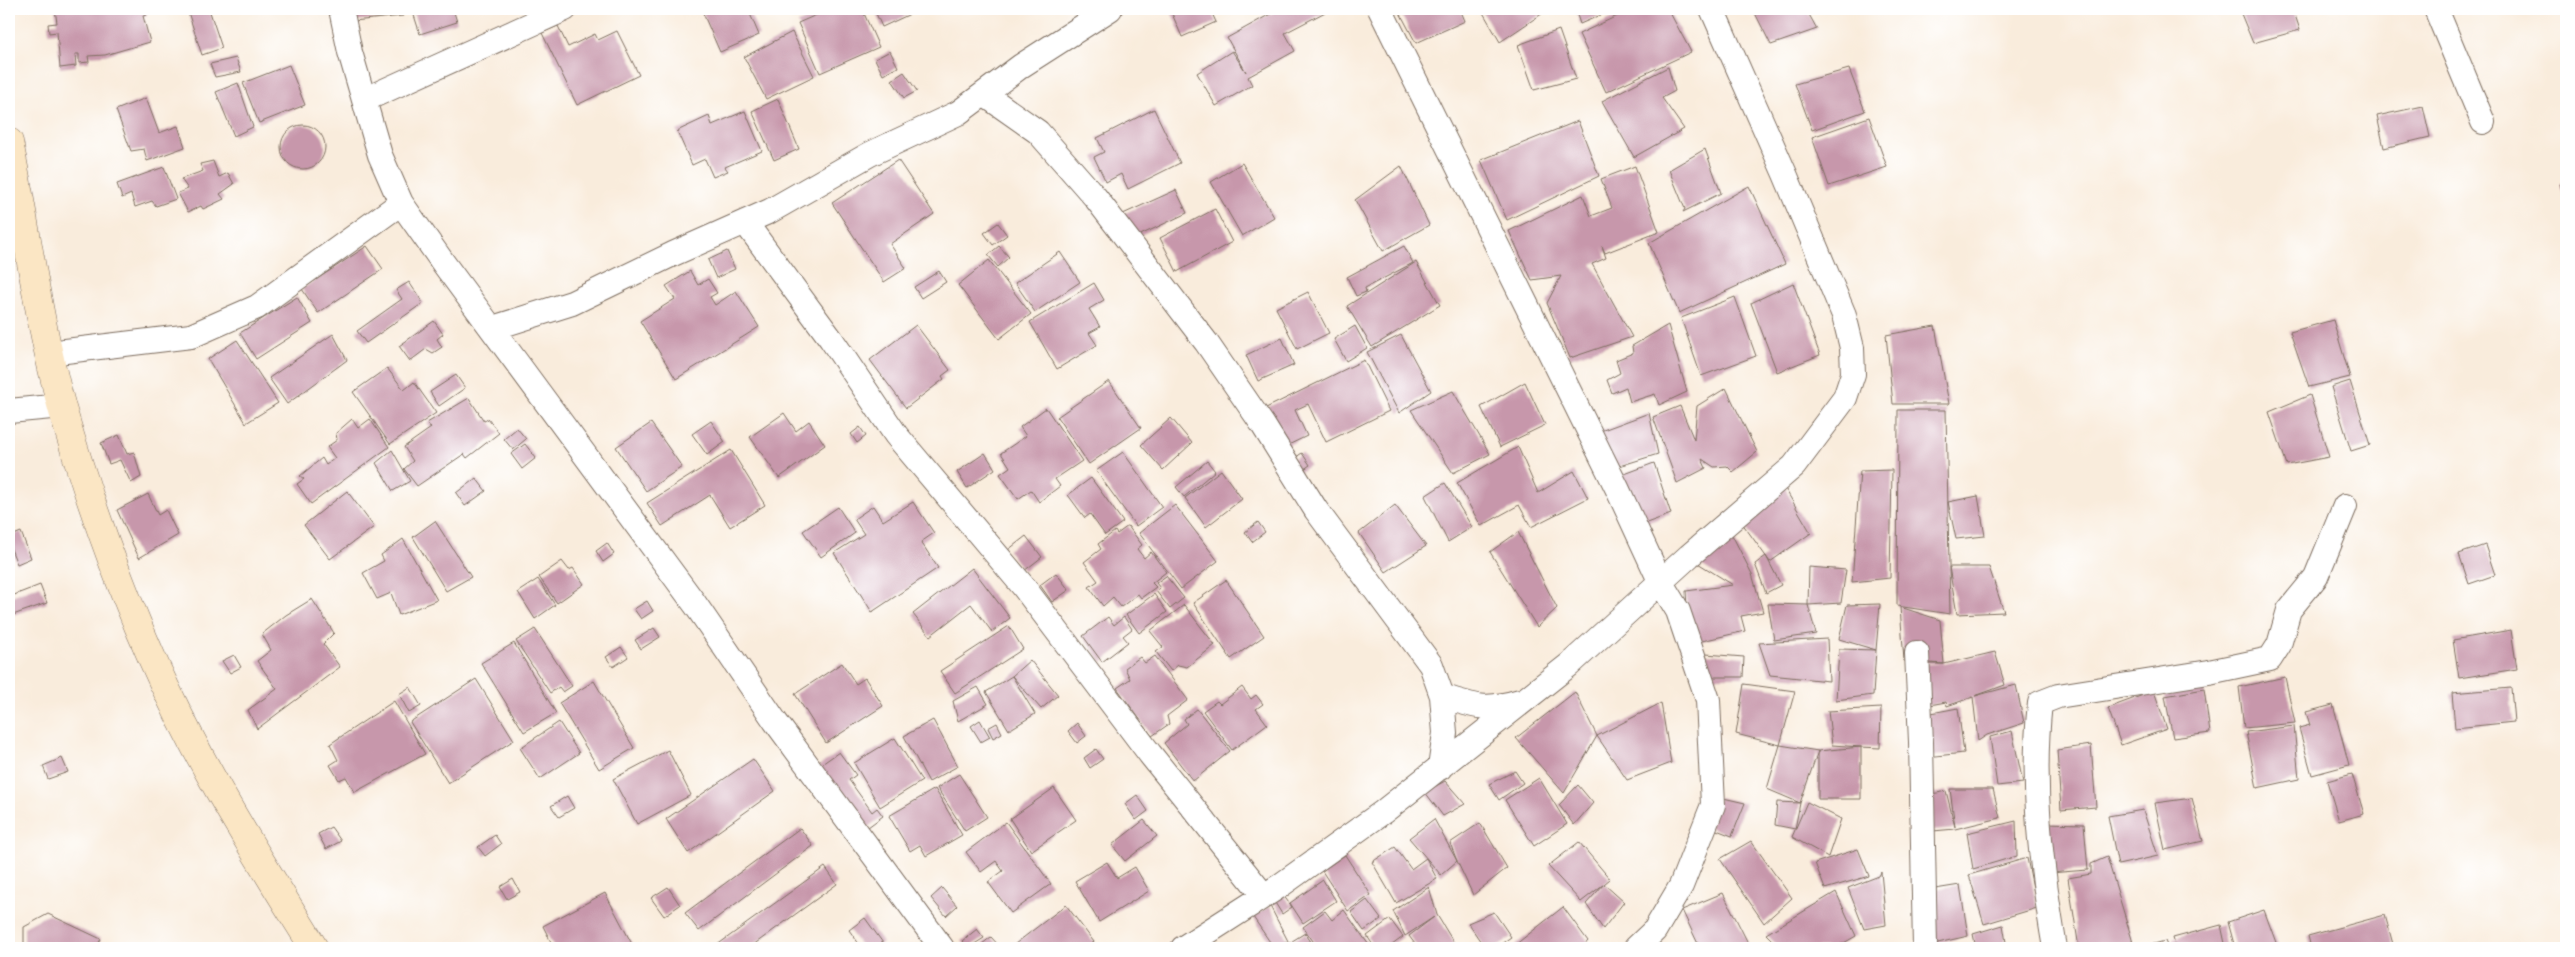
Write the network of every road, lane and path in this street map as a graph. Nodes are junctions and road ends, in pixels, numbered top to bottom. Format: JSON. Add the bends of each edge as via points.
{"nodes":[{"id":1,"x":341,"y":9,"type":"edge"},
{"id":2,"x":565,"y":9,"type":"edge"},
{"id":3,"x":1110,"y":9,"type":"edge"},
{"id":4,"x":1380,"y":9,"type":"edge"},
{"id":5,"x":1712,"y":9,"type":"edge"},
{"id":6,"x":2436,"y":9,"type":"edge"},
{"id":7,"x":984,"y":94,"type":"junction"},
{"id":8,"x":364,"y":100,"type":"junction"},
{"id":9,"x":2483,"y":122,"type":"dead end"},
{"id":10,"x":9,"y":142,"type":"edge"},
{"id":11,"x":13,"y":182,"type":"edge"},
{"id":12,"x":401,"y":203,"type":"junction"},
{"id":13,"x":745,"y":222,"type":"junction"},
{"id":14,"x":493,"y":328,"type":"junction"},
{"id":15,"x":49,"y":353,"type":"junction"},
{"id":16,"x":62,"y":406,"type":"junction"},
{"id":17,"x":9,"y":411,"type":"edge"},
{"id":18,"x":2345,"y":506,"type":"dead end"},
{"id":19,"x":1661,"y":582,"type":"junction"},
{"id":20,"x":1917,"y":653,"type":"dead end"},
{"id":21,"x":1442,"y":696,"type":"junction"},
{"id":22,"x":1527,"y":699,"type":"junction"},
{"id":23,"x":1440,"y":768,"type":"junction"},
{"id":24,"x":1264,"y":896,"type":"junction"},
{"id":25,"x":314,"y":948,"type":"edge"},
{"id":26,"x":942,"y":948,"type":"edge"},
{"id":27,"x":1183,"y":948,"type":"edge"},
{"id":28,"x":1636,"y":948,"type":"edge"},
{"id":29,"x":1925,"y":948,"type":"edge"},
{"id":30,"x":2056,"y":948,"type":"edge"}],
"edges":[{"from":1,"to":8,"type":"street"},
{"from":2,"to":8,"type":"street"},
{"from":3,"to":7,"type":"street","via":[[1021,66]]},
{"from":4,"to":19,"type":"street"},
{"from":5,"to":19,"type":"street","via":[[1844,315],[1852,348],[1853,374],[1845,398],[1794,466]]},
{"from":6,"to":9,"type":"street"},
{"from":7,"to":13,"type":"street","via":[[958,113],[870,154]]},
{"from":7,"to":21,"type":"street","via":[[1038,132],[1095,198],[1206,342],[1316,510],[1431,665]]},
{"from":8,"to":12,"type":"street","via":[[380,155]]},
{"from":10,"to":11,"type":"main road"},
{"from":11,"to":15,"type":"main road"},
{"from":12,"to":14,"type":"street"},
{"from":12,"to":15,"type":"street","via":[[257,307],[191,336]]},
{"from":13,"to":14,"type":"street","via":[[572,303]]},
{"from":13,"to":24,"type":"street","via":[[896,435],[1023,586],[1150,754]]},
{"from":14,"to":26,"type":"street"},
{"from":15,"to":16,"type":"main road"},
{"from":16,"to":17,"type":"street"},
{"from":16,"to":25,"type":"main road","via":[[86,488],[151,656],[228,808]]},
{"from":18,"to":30,"type":"street","via":[[2316,577],[2289,610],[2279,645],[2270,659],[2058,696],[2040,703],[2036,779],[2040,854]]},
{"from":19,"to":22,"type":"street"},
{"from":19,"to":28,"type":"street","via":[[1678,611],[1708,700],[1713,804],[1681,886],[1655,930]]},
{"from":20,"to":29,"type":"street"},
{"from":21,"to":22,"type":"street","via":[[1497,708]]},
{"from":21,"to":23,"type":"street","via":[[1445,733]]},
{"from":22,"to":23,"type":"street"},
{"from":23,"to":24,"type":"street"},
{"from":24,"to":27,"type":"street"}]}
